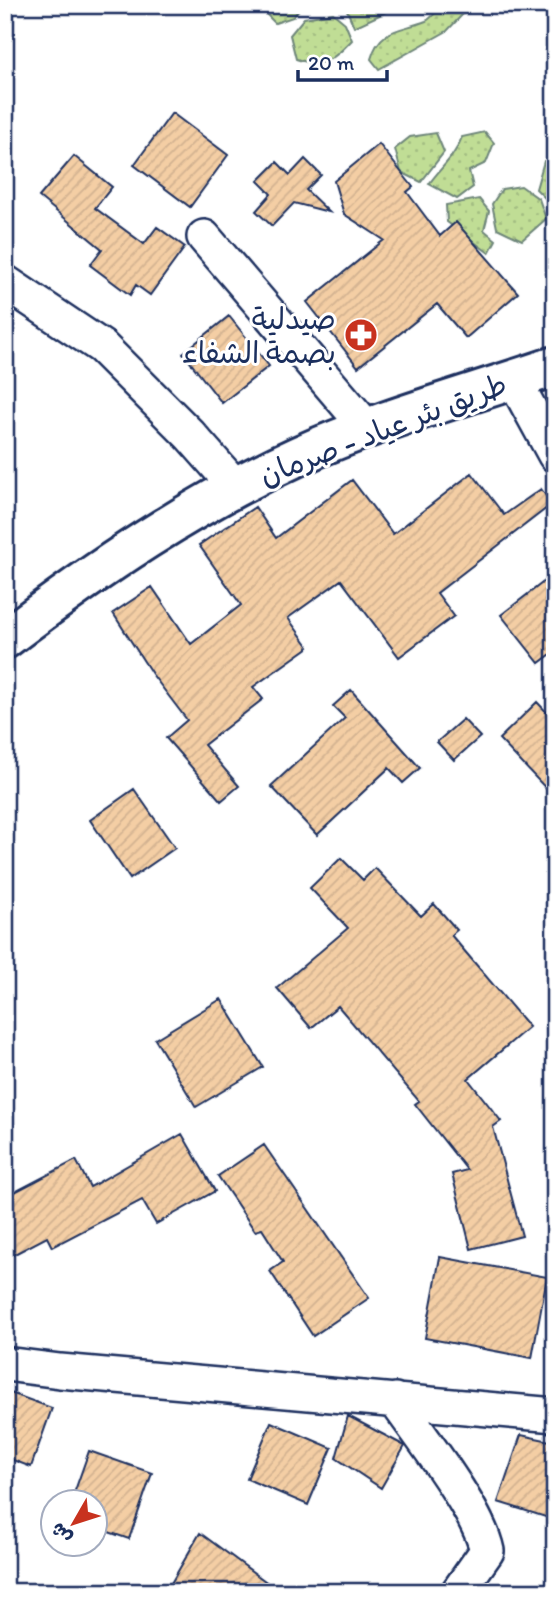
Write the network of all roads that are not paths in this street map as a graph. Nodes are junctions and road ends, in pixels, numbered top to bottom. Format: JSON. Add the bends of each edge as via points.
{"nodes":[{"id":1,"x":204,"y":237,"type":"dead end"},
{"id":2,"x":5,"y":282,"type":"edge"},
{"id":3,"x":555,"y":366,"type":"edge"},
{"id":4,"x":514,"y":380,"type":"junction"},
{"id":5,"x":368,"y":429,"type":"junction"},
{"id":6,"x":555,"y":455,"type":"edge"},
{"id":7,"x":234,"y":486,"type":"junction"},
{"id":8,"x":5,"y":639,"type":"edge"},
{"id":9,"x":5,"y":1364,"type":"edge"},
{"id":10,"x":395,"y":1400,"type":"junction"},
{"id":11,"x":555,"y":1415,"type":"edge"},
{"id":12,"x":458,"y":1592,"type":"edge"}],
"edges":[{"from":1,"to":5,"type":"street"},
{"from":2,"to":7,"type":"street","via":[[102,347]]},
{"from":3,"to":4,"type":"highway","name":"طريق بئر عياد - صرمان"},
{"from":4,"to":5,"type":"highway","name":"طريق بئر عياد - صرمان"},
{"from":4,"to":6,"type":"street"},
{"from":5,"to":7,"type":"highway","name":"طريق بئر عياد - صرمان"},
{"from":7,"to":8,"type":"highway","name":"طريق بئر عياد - صرمان","via":[[88,576]]},
{"from":9,"to":10,"type":"street"},
{"from":10,"to":11,"type":"street"},
{"from":10,"to":12,"type":"street","via":[[484,1536],[486,1551]]}]}
